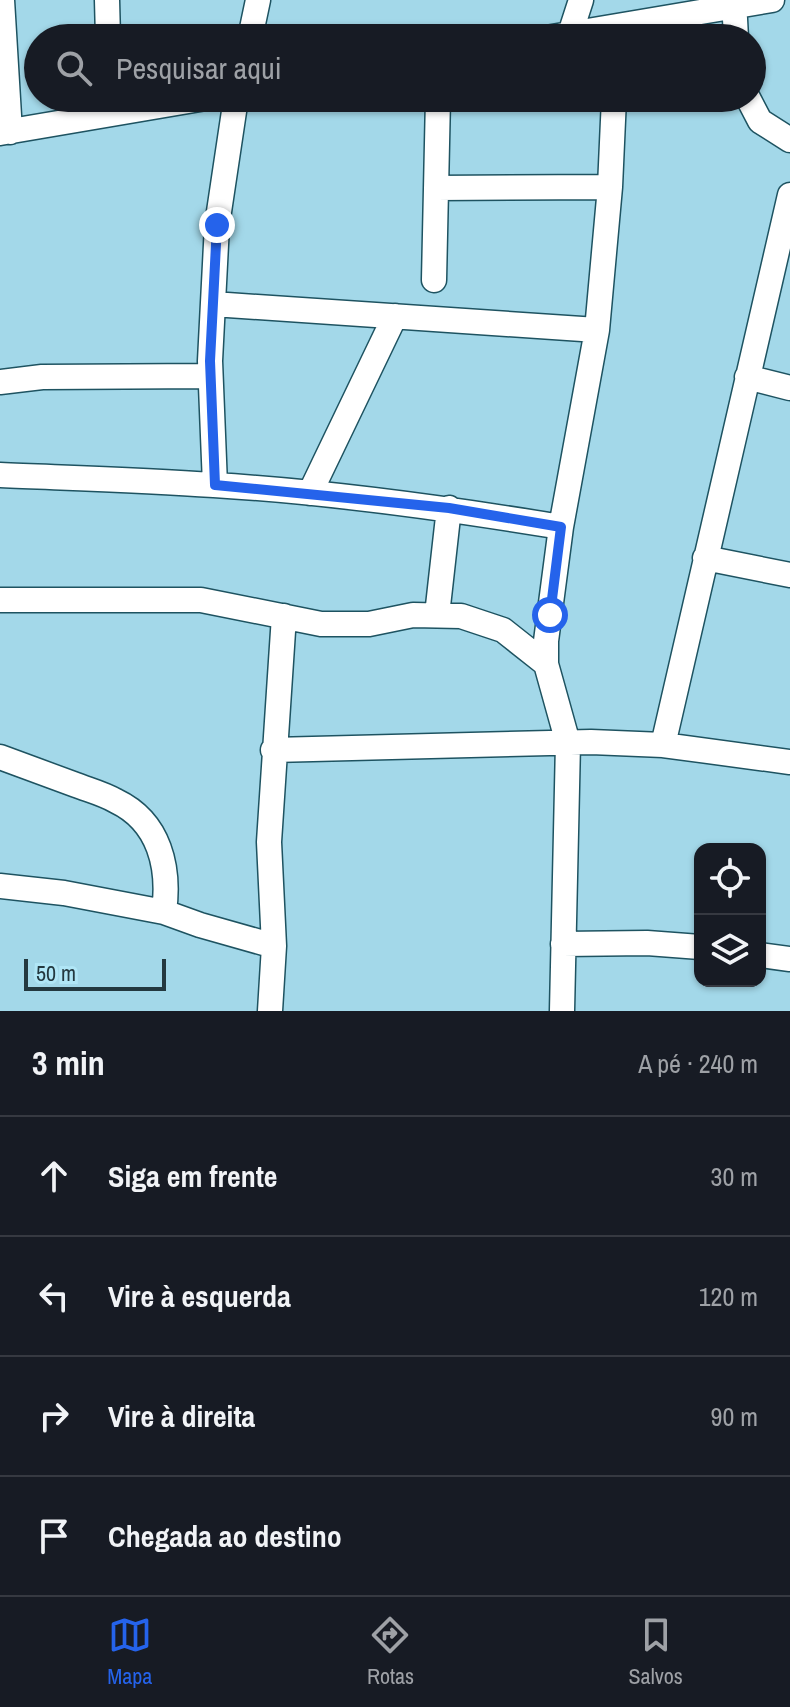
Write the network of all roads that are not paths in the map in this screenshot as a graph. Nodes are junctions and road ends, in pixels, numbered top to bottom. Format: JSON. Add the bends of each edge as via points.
{"nodes":[{"id":1,"x":2,"y":0,"type":"edge"},
{"id":2,"x":107,"y":0,"type":"edge"},
{"id":3,"x":258,"y":0,"type":"edge"},
{"id":4,"x":581,"y":0,"type":"edge"},
{"id":5,"x":772,"y":0,"type":"edge"},
{"id":6,"x":733,"y":4,"type":"edge"},
{"id":7,"x":108,"y":24,"type":"edge"},
{"id":8,"x":253,"y":24,"type":"edge"},
{"id":9,"x":566,"y":24,"type":"edge"},
{"id":10,"x":651,"y":24,"type":"edge"},
{"id":11,"x":735,"y":24,"type":"edge"},
{"id":12,"x":87,"y":112,"type":"edge"},
{"id":13,"x":234,"y":112,"type":"edge"},
{"id":14,"x":438,"y":112,"type":"edge"},
{"id":15,"x":613,"y":112,"type":"edge"},
{"id":16,"x":755,"y":112,"type":"edge"},
{"id":17,"x":5,"y":133,"type":"edge"},
{"id":18,"x":790,"y":140,"type":"edge"},
{"id":19,"x":610,"y":187,"type":"junction"},
{"id":20,"x":436,"y":188,"type":"junction"},
{"id":21,"x":790,"y":195,"type":"edge"},
{"id":22,"x":434,"y":280,"type":"dead end"},
{"id":23,"x":213,"y":304,"type":"junction"},
{"id":24,"x":395,"y":316,"type":"junction"},
{"id":25,"x":597,"y":330,"type":"junction"},
{"id":26,"x":210,"y":376,"type":"junction"},
{"id":27,"x":747,"y":377,"type":"junction"},
{"id":28,"x":0,"y":382,"type":"edge"},
{"id":29,"x":790,"y":388,"type":"edge"},
{"id":30,"x":0,"y":475,"type":"edge"},
{"id":31,"x":215,"y":485,"type":"junction"},
{"id":32,"x":310,"y":493,"type":"junction"},
{"id":33,"x":449,"y":508,"type":"junction"},
{"id":34,"x":561,"y":527,"type":"junction"},
{"id":35,"x":705,"y":558,"type":"junction"},
{"id":36,"x":790,"y":575,"type":"edge"},
{"id":37,"x":0,"y":600,"type":"edge"},
{"id":38,"x":437,"y":615,"type":"junction"},
{"id":39,"x":284,"y":616,"type":"junction"},
{"id":40,"x":546,"y":664,"type":"junction"},
{"id":41,"x":568,"y":743,"type":"junction"},
{"id":42,"x":663,"y":745,"type":"junction"},
{"id":43,"x":273,"y":750,"type":"junction"},
{"id":44,"x":0,"y":757,"type":"edge"},
{"id":45,"x":790,"y":762,"type":"edge"},
{"id":46,"x":0,"y":886,"type":"edge"},
{"id":47,"x":164,"y":912,"type":"junction"},
{"id":48,"x":563,"y":944,"type":"junction"},
{"id":49,"x":274,"y":946,"type":"junction"},
{"id":50,"x":694,"y":947,"type":"edge"},
{"id":51,"x":766,"y":956,"type":"edge"},
{"id":52,"x":790,"y":959,"type":"edge"},
{"id":53,"x":270,"y":1011,"type":"edge"},
{"id":54,"x":562,"y":1011,"type":"edge"}],
"edges":[{"from":1,"to":17,"type":"street"},
{"from":2,"to":7,"type":"street"},
{"from":3,"to":8,"type":"street"},
{"from":4,"to":9,"type":"street"},
{"from":5,"to":6,"type":"street"},
{"from":6,"to":10,"type":"street"},
{"from":6,"to":11,"type":"street"},
{"from":12,"to":17,"type":"street"},
{"from":13,"to":23,"type":"street","via":[[217,225]]},
{"from":14,"to":20,"type":"street"},
{"from":15,"to":19,"type":"street"},
{"from":16,"to":18,"type":"street","via":[[760,121]]},
{"from":19,"to":20,"type":"street"},
{"from":19,"to":25,"type":"street"},
{"from":20,"to":22,"type":"street"},
{"from":21,"to":27,"type":"street"},
{"from":23,"to":24,"type":"street"},
{"from":23,"to":26,"type":"street"},
{"from":24,"to":25,"type":"street"},
{"from":24,"to":32,"type":"street"},
{"from":25,"to":34,"type":"street"},
{"from":26,"to":28,"type":"street"},
{"from":26,"to":31,"type":"street"},
{"from":27,"to":29,"type":"street"},
{"from":27,"to":35,"type":"street"},
{"from":30,"to":31,"type":"street"},
{"from":31,"to":32,"type":"street"},
{"from":32,"to":33,"type":"street"},
{"from":33,"to":34,"type":"street"},
{"from":33,"to":38,"type":"street"},
{"from":34,"to":40,"type":"street"},
{"from":35,"to":36,"type":"street"},
{"from":35,"to":42,"type":"street"},
{"from":37,"to":39,"type":"street","via":[[201,600]]},
{"from":38,"to":39,"type":"street","via":[[340,625]]},
{"from":38,"to":40,"type":"street","via":[[461,616],[503,630]]},
{"from":39,"to":43,"type":"street"},
{"from":40,"to":41,"type":"street"},
{"from":41,"to":42,"type":"street"},
{"from":41,"to":43,"type":"street"},
{"from":41,"to":48,"type":"street"},
{"from":42,"to":45,"type":"street"},
{"from":43,"to":49,"type":"street","via":[[269,842]]},
{"from":44,"to":47,"type":"street","via":[[135,812],[157,841],[164,863]]},
{"from":46,"to":47,"type":"street"},
{"from":47,"to":49,"type":"street"},
{"from":48,"to":50,"type":"street"},
{"from":48,"to":54,"type":"street"},
{"from":49,"to":53,"type":"street"},
{"from":51,"to":52,"type":"street"}]}
